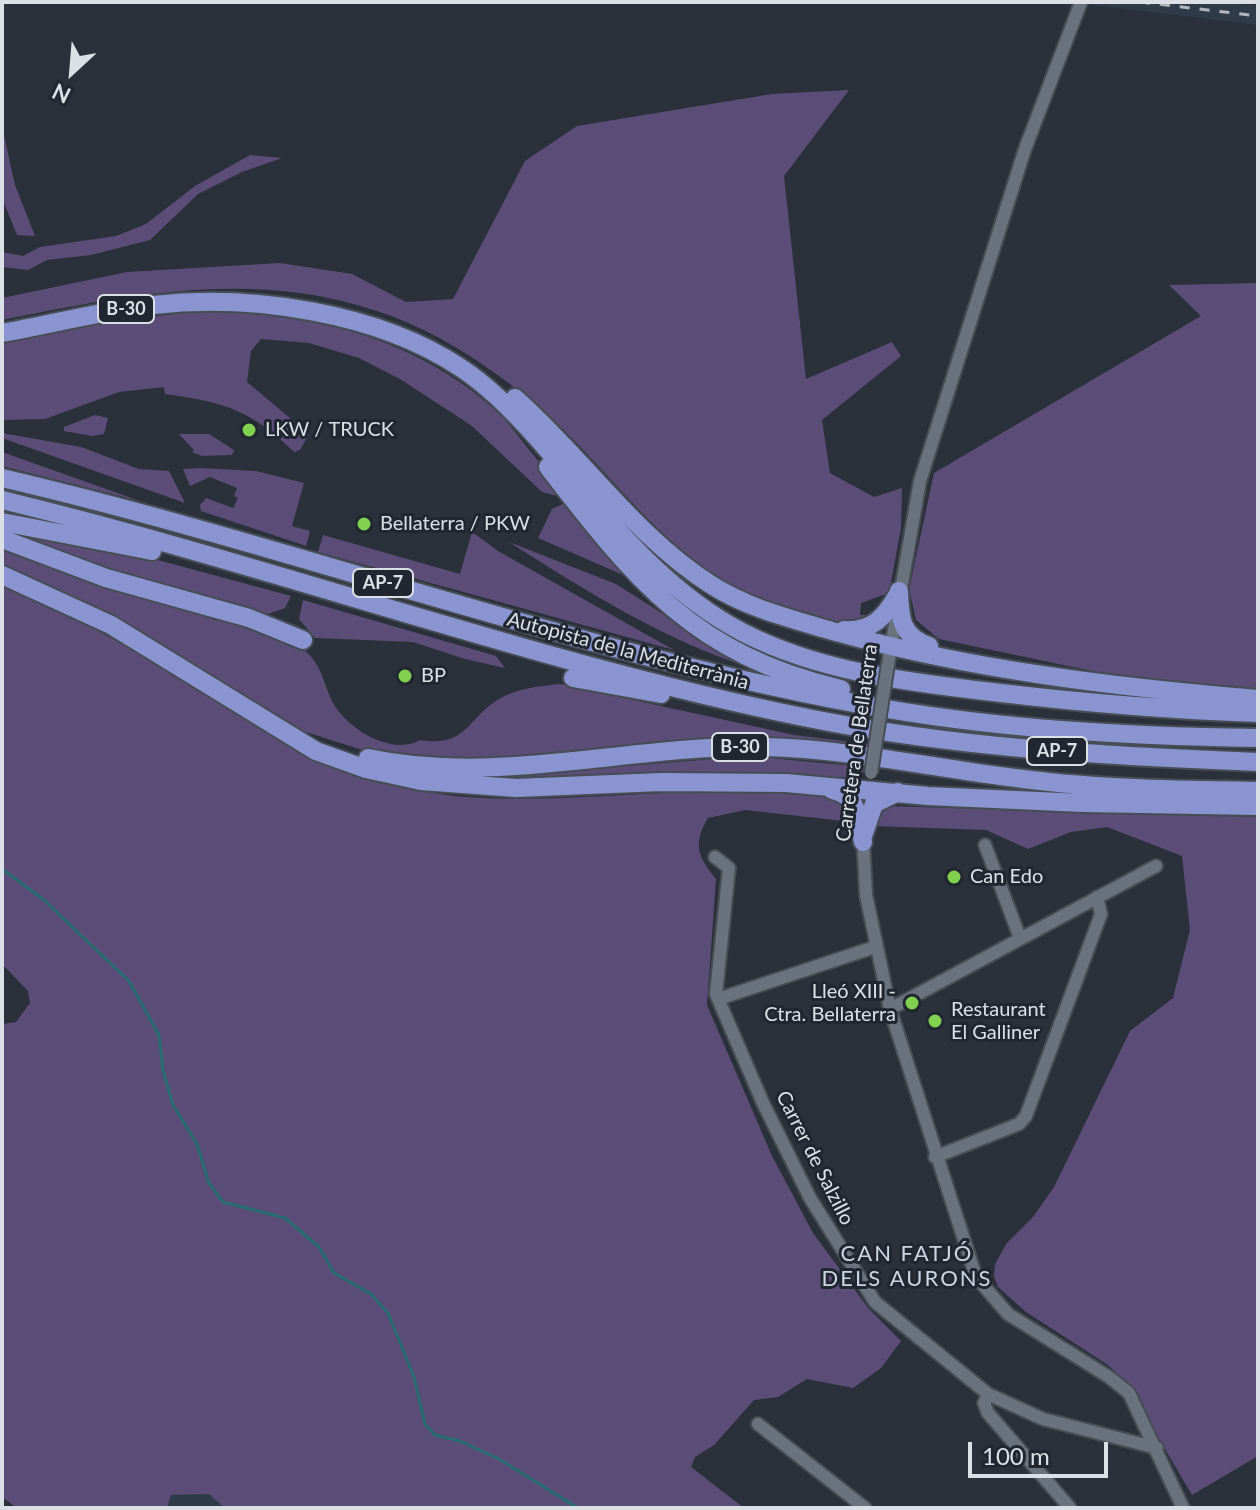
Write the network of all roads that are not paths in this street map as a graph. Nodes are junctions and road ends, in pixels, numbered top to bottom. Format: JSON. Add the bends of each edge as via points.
{"nodes":[{"id":1,"x":1081,"y":2,"type":"edge"},
{"id":2,"x":322,"y":313,"type":"junction"},
{"id":3,"x":2,"y":333,"type":"edge"},
{"id":4,"x":388,"y":334,"type":"junction"},
{"id":5,"x":2,"y":478,"type":"edge"},
{"id":6,"x":2,"y":500,"type":"edge"},
{"id":7,"x":2,"y":522,"type":"edge"},
{"id":8,"x":2,"y":539,"type":"edge"},
{"id":9,"x":2,"y":575,"type":"edge"},
{"id":10,"x":899,"y":591,"type":"junction"},
{"id":11,"x":438,"y":624,"type":"junction"},
{"id":12,"x":823,"y":628,"type":"junction"},
{"id":13,"x":861,"y":639,"type":"junction"},
{"id":14,"x":303,"y":640,"type":"dead end"},
{"id":15,"x":890,"y":645,"type":"junction"},
{"id":16,"x":888,"y":664,"type":"junction"},
{"id":17,"x":989,"y":666,"type":"junction"},
{"id":18,"x":1036,"y":674,"type":"junction"},
{"id":19,"x":573,"y":678,"type":"dead end"},
{"id":20,"x":1258,"y":699,"type":"edge"},
{"id":21,"x":233,"y":702,"type":"junction"},
{"id":22,"x":761,"y":708,"type":"junction"},
{"id":23,"x":1258,"y":713,"type":"edge"},
{"id":24,"x":1118,"y":735,"type":"junction"},
{"id":25,"x":1258,"y":738,"type":"edge"},
{"id":26,"x":1258,"y":762,"type":"edge"},
{"id":27,"x":870,"y":781,"type":"junction"},
{"id":28,"x":786,"y":783,"type":"junction"},
{"id":29,"x":1258,"y":791,"type":"edge"},
{"id":30,"x":902,"y":793,"type":"junction"},
{"id":31,"x":1258,"y":806,"type":"edge"},
{"id":32,"x":863,"y":839,"type":"junction"},
{"id":33,"x":985,"y":845,"type":"dead end"},
{"id":34,"x":715,"y":857,"type":"dead end"},
{"id":35,"x":1156,"y":866,"type":"dead end"},
{"id":36,"x":1097,"y":897,"type":"junction"},
{"id":37,"x":1020,"y":938,"type":"junction"},
{"id":38,"x":875,"y":947,"type":"junction"},
{"id":39,"x":718,"y":999,"type":"junction"},
{"id":40,"x":890,"y":1009,"type":"junction"},
{"id":41,"x":935,"y":1157,"type":"junction"},
{"id":42,"x":988,"y":1394,"type":"junction"},
{"id":43,"x":758,"y":1424,"type":"dead end"},
{"id":44,"x":1157,"y":1448,"type":"junction"},
{"id":45,"x":865,"y":1508,"type":"edge"},
{"id":46,"x":1070,"y":1508,"type":"edge"},
{"id":47,"x":1183,"y":1508,"type":"edge"}],
"edges":[{"from":1,"to":10,"type":"street","name":"Carretera de Bellaterra","via":[[1025,149],[920,481]]},
{"from":2,"to":3,"type":"highway","number":"B-30","via":[[252,303],[186,303],[118,310]]},
{"from":2,"to":4,"type":"highway","number":"B-30"},
{"from":2,"to":12,"type":"highway","via":[[383,324],[457,356],[537,418],[647,532],[699,576],[742,602]]},
{"from":4,"to":23,"type":"highway","number":"B-30","via":[[447,359],[481,383],[663,575],[723,621],[762,642],[842,667],[945,686]]},
{"from":4,"to":24,"type":"highway","via":[[492,401],[636,576],[691,625],[727,648],[774,670],[852,692]]},
{"from":5,"to":24,"type":"highway","name":"Autopista de la Mediterrània","number":"AP-7","via":[[502,618],[765,685],[907,713]]},
{"from":6,"to":11,"type":"highway","name":"Autopista de la Mediterrània","number":"AP-7"},
{"from":7,"to":11,"type":"highway","via":[[147,550],[354,607]]},
{"from":8,"to":14,"type":"highway"},
{"from":9,"to":21,"type":"highway","number":"B-30","via":[[111,625]]},
{"from":10,"to":12,"type":"highway","via":[[872,626],[853,631]]},
{"from":10,"to":15,"type":"street","name":"Carretera de Bellaterra"},
{"from":10,"to":17,"type":"highway","via":[[908,636]]},
{"from":11,"to":22,"type":"highway","name":"Autopista de la Mediterrània","number":"AP-7"},
{"from":12,"to":13,"type":"highway"},
{"from":13,"to":15,"type":"highway"},
{"from":13,"to":16,"type":"highway","via":[[880,650]]},
{"from":15,"to":16,"type":"street","name":"Carretera de Bellaterra"},
{"from":15,"to":17,"type":"highway"},
{"from":16,"to":18,"type":"highway","via":[[904,658]]},
{"from":16,"to":27,"type":"street","name":"Carretera de Bellaterra","bridge":true},
{"from":17,"to":18,"type":"highway"},
{"from":18,"to":20,"type":"highway"},
{"from":19,"to":22,"type":"highway"},
{"from":21,"to":28,"type":"highway","via":[[316,751],[421,781],[516,788]]},
{"from":21,"to":29,"type":"highway","number":"B-30","via":[[334,748],[438,768],[768,747],[1027,780]]},
{"from":22,"to":26,"type":"highway","name":"Autopista de la Mediterrània","number":"AP-7","via":[[982,744]]},
{"from":24,"to":25,"type":"highway","name":"Autopista de la Mediterrània","number":"AP-7"},
{"from":27,"to":28,"type":"highway"},
{"from":27,"to":30,"type":"highway"},
{"from":27,"to":32,"type":"street","name":"Carretera de Bellaterra"},
{"from":28,"to":32,"type":"highway","via":[[849,797]]},
{"from":30,"to":31,"type":"highway"},
{"from":30,"to":32,"type":"highway","via":[[874,804]]},
{"from":32,"to":38,"type":"street","name":"Carretera de Bellaterra"},
{"from":33,"to":37,"type":"street"},
{"from":34,"to":39,"type":"street","name":"Carrer de Salzillo","via":[[729,868],[715,974]]},
{"from":35,"to":36,"type":"street"},
{"from":36,"to":37,"type":"street"},
{"from":36,"to":41,"type":"street","via":[[1101,914],[1026,1116],[1019,1124]]},
{"from":37,"to":40,"type":"street"},
{"from":38,"to":39,"type":"street"},
{"from":38,"to":40,"type":"street","name":"Carretera de Bellaterra"},
{"from":39,"to":42,"type":"street","name":"Carrer de Salzillo","via":[[810,1198],[863,1287]]},
{"from":40,"to":41,"type":"street","name":"Carretera de Bellaterra"},
{"from":41,"to":44,"type":"street","name":"Carretera de Bellaterra","via":[[976,1277],[989,1295],[1008,1314],[1129,1393]]},
{"from":42,"to":44,"type":"street","name":"Carrer de Salzillo","via":[[1043,1419]]},
{"from":42,"to":46,"type":"street","via":[[988,1413]]},
{"from":43,"to":45,"type":"street"},
{"from":44,"to":47,"type":"street","name":"Carretera de Bellaterra"}]}
